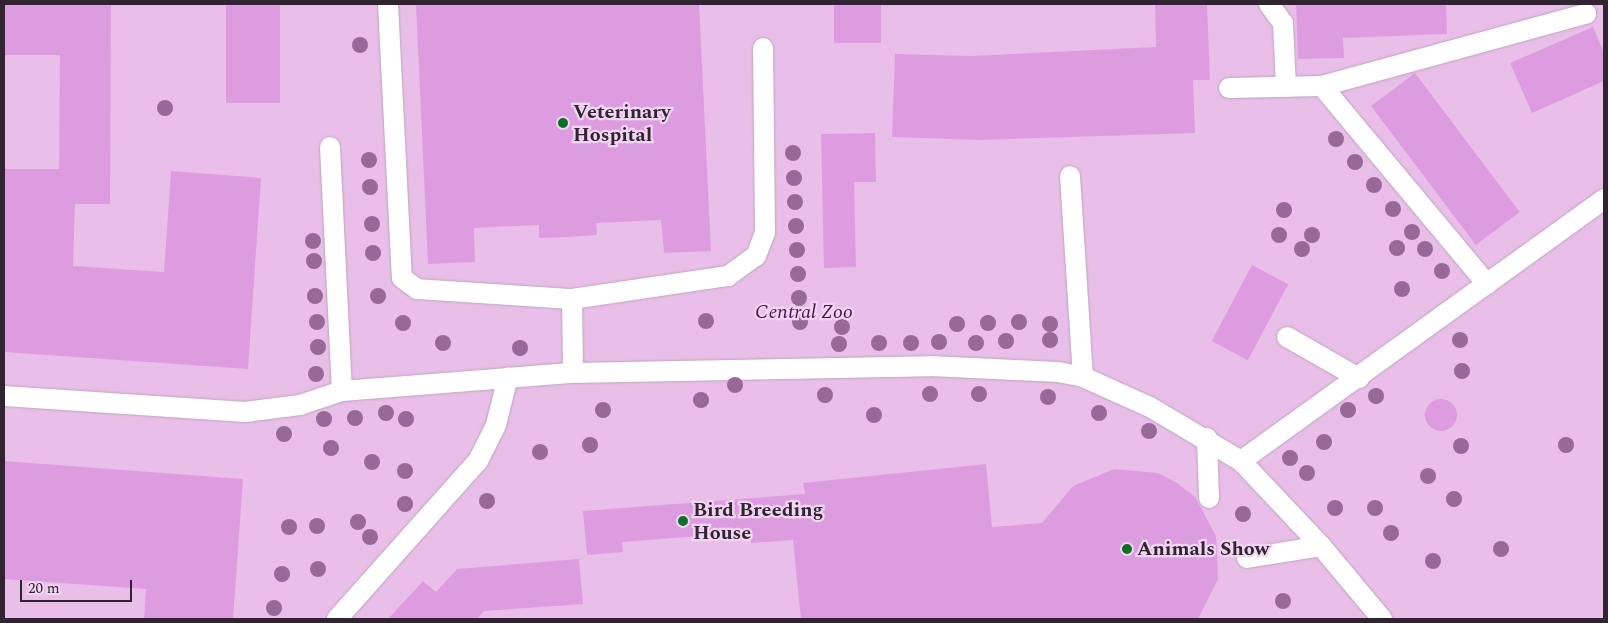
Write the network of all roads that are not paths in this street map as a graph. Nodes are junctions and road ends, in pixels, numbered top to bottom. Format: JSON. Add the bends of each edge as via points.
{"nodes":[{"id":1,"x":388,"y":4,"type":"edge"},
{"id":2,"x":1269,"y":4,"type":"edge"},
{"id":3,"x":1586,"y":14,"type":"dead end"},
{"id":4,"x":763,"y":48,"type":"dead end"},
{"id":5,"x":1322,"y":86,"type":"junction"},
{"id":6,"x":1286,"y":87,"type":"junction"},
{"id":7,"x":1229,"y":88,"type":"dead end"},
{"id":8,"x":330,"y":146,"type":"dead end"},
{"id":9,"x":1070,"y":176,"type":"dead end"},
{"id":10,"x":1604,"y":199,"type":"edge"},
{"id":11,"x":1488,"y":284,"type":"junction"},
{"id":12,"x":572,"y":299,"type":"junction"},
{"id":13,"x":1287,"y":337,"type":"dead end"},
{"id":14,"x":573,"y":373,"type":"junction"},
{"id":15,"x":508,"y":377,"type":"junction"},
{"id":16,"x":1083,"y":377,"type":"junction"},
{"id":17,"x":1359,"y":378,"type":"junction"},
{"id":18,"x":342,"y":391,"type":"junction"},
{"id":19,"x":4,"y":396,"type":"edge"},
{"id":20,"x":1207,"y":438,"type":"junction"},
{"id":21,"x":1241,"y":461,"type":"junction"},
{"id":22,"x":1209,"y":498,"type":"dead end"},
{"id":23,"x":1321,"y":546,"type":"junction"},
{"id":24,"x":1247,"y":558,"type":"dead end"},
{"id":25,"x":337,"y":619,"type":"edge"},
{"id":26,"x":1382,"y":619,"type":"edge"}],
"edges":[{"from":1,"to":12,"type":"lane","via":[[402,278],[417,288]]},
{"from":2,"to":6,"type":"lane","via":[[1283,23]]},
{"from":3,"to":5,"type":"lane"},
{"from":4,"to":12,"type":"lane","via":[[765,233],[756,256],[728,276]]},
{"from":5,"to":6,"type":"lane"},
{"from":5,"to":11,"type":"lane"},
{"from":6,"to":7,"type":"lane"},
{"from":8,"to":18,"type":"lane"},
{"from":9,"to":16,"type":"lane"},
{"from":10,"to":11,"type":"lane"},
{"from":11,"to":17,"type":"lane"},
{"from":12,"to":14,"type":"lane"},
{"from":13,"to":17,"type":"lane"},
{"from":14,"to":15,"type":"lane"},
{"from":14,"to":16,"type":"lane","via":[[999,366]]},
{"from":15,"to":18,"type":"lane"},
{"from":15,"to":25,"type":"lane","via":[[496,425],[478,462]]},
{"from":16,"to":20,"type":"lane"},
{"from":17,"to":21,"type":"lane"},
{"from":18,"to":19,"type":"lane","via":[[300,405],[245,412]]},
{"from":20,"to":21,"type":"lane"},
{"from":20,"to":22,"type":"lane"},
{"from":21,"to":23,"type":"lane"},
{"from":23,"to":24,"type":"lane"},
{"from":23,"to":26,"type":"lane"}]}
